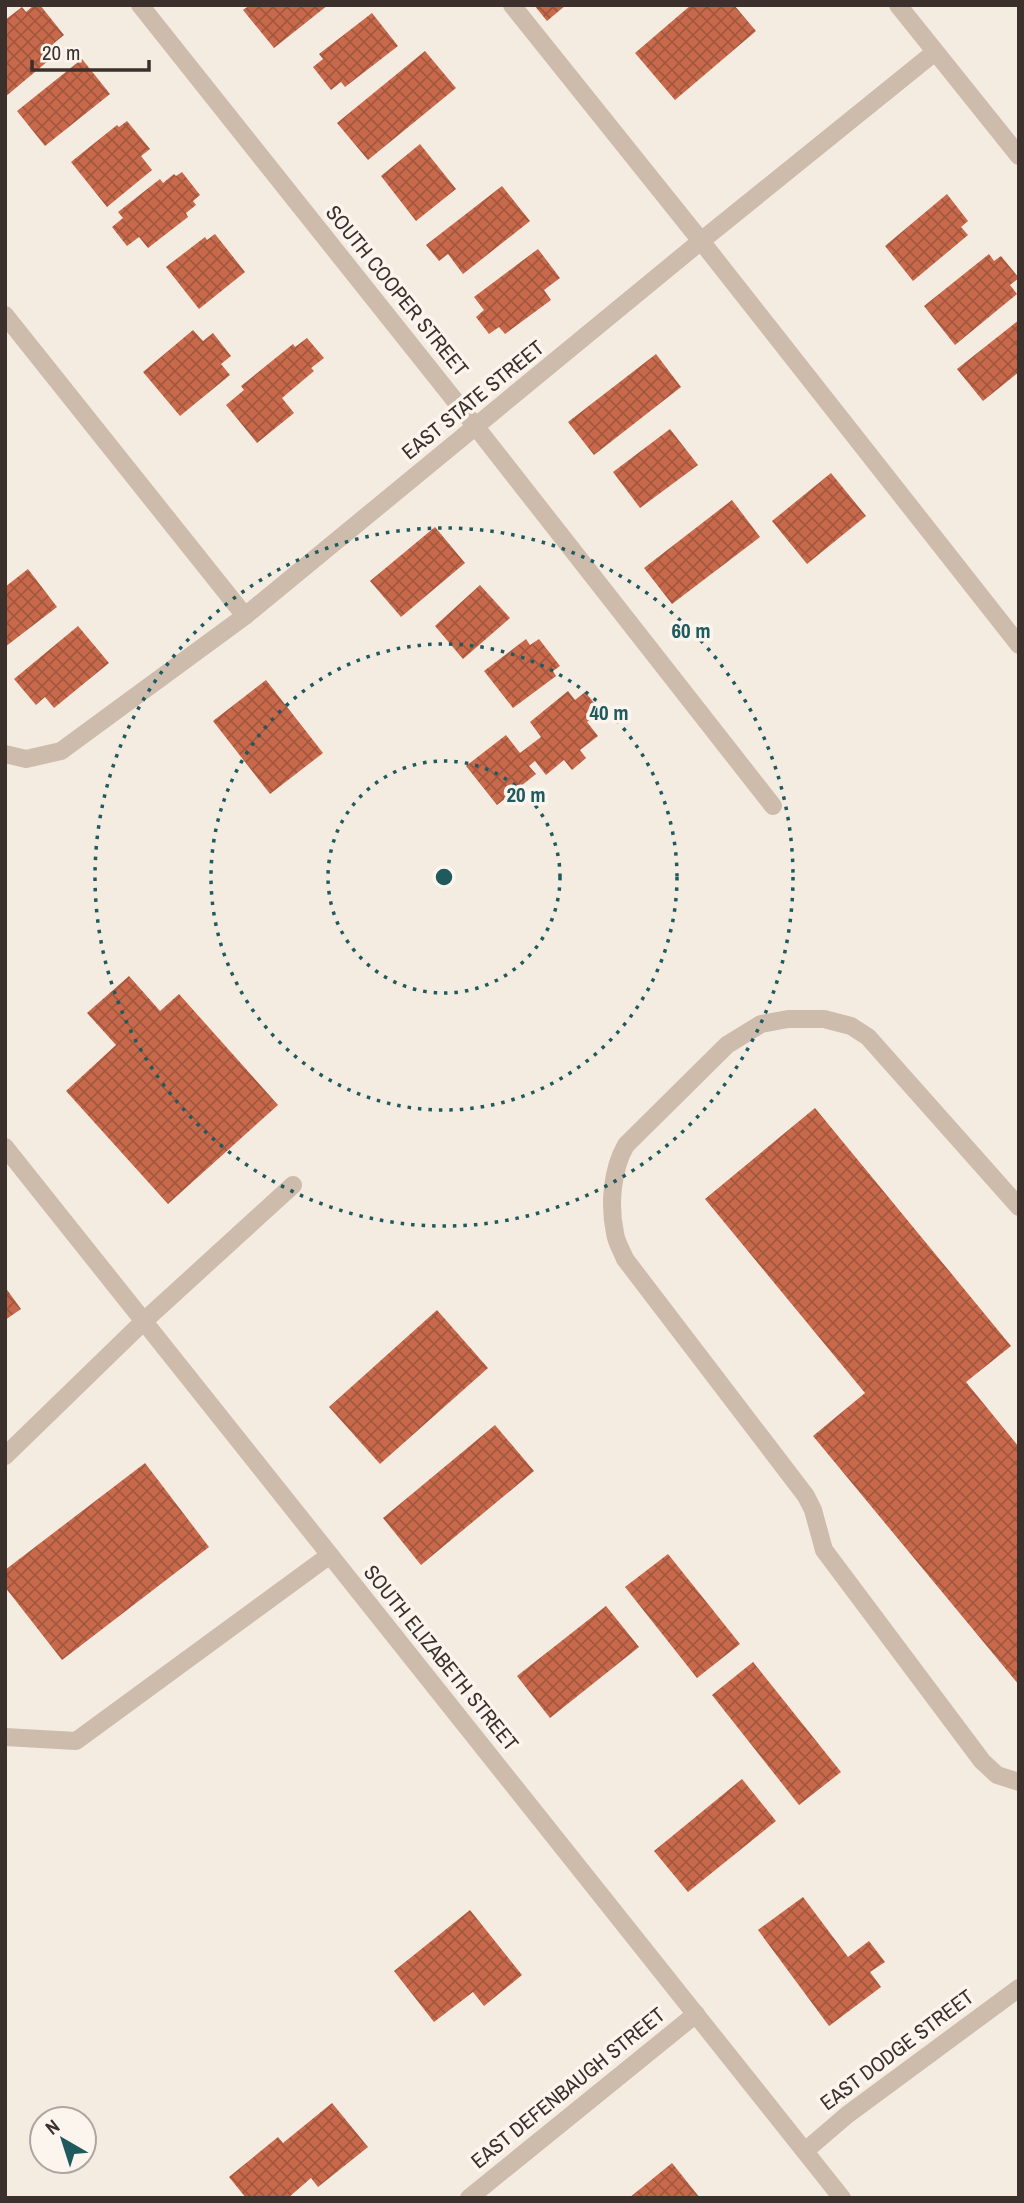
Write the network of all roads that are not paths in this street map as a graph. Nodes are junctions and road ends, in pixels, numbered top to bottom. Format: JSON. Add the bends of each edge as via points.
{"nodes":[{"id":1,"x":140,"y":5,"type":"edge"},
{"id":2,"x":512,"y":5,"type":"edge"},
{"id":3,"x":898,"y":5,"type":"edge"},
{"id":4,"x":935,"y":52,"type":"junction"},
{"id":5,"x":1019,"y":156,"type":"edge"},
{"id":6,"x":701,"y":241,"type":"junction"},
{"id":7,"x":5,"y":315,"type":"edge"},
{"id":8,"x":476,"y":427,"type":"junction"},
{"id":9,"x":245,"y":616,"type":"junction"},
{"id":10,"x":1019,"y":645,"type":"edge"},
{"id":11,"x":5,"y":754,"type":"edge"},
{"id":12,"x":773,"y":806,"type":"dead end"},
{"id":13,"x":5,"y":1147,"type":"edge"},
{"id":14,"x":293,"y":1185,"type":"dead end"},
{"id":15,"x":1019,"y":1207,"type":"edge"},
{"id":16,"x":144,"y":1321,"type":"junction"},
{"id":17,"x":5,"y":1456,"type":"edge"},
{"id":18,"x":330,"y":1555,"type":"junction"},
{"id":19,"x":5,"y":1737,"type":"edge"},
{"id":20,"x":1019,"y":1782,"type":"edge"},
{"id":21,"x":1019,"y":1988,"type":"edge"},
{"id":22,"x":696,"y":2014,"type":"junction"},
{"id":23,"x":805,"y":2151,"type":"junction"},
{"id":24,"x":469,"y":2198,"type":"edge"},
{"id":25,"x":842,"y":2198,"type":"edge"}],
"edges":[{"from":1,"to":8,"type":"street","name":"SOUTH COOPER STREET"},
{"from":2,"to":6,"type":"street"},
{"from":3,"to":4,"type":"street"},
{"from":4,"to":5,"type":"street"},
{"from":4,"to":6,"type":"street","name":"EAST STATE STREET"},
{"from":6,"to":8,"type":"street","name":"EAST STATE STREET"},
{"from":6,"to":10,"type":"street"},
{"from":7,"to":9,"type":"street"},
{"from":8,"to":9,"type":"street","name":"EAST STATE STREET"},
{"from":8,"to":12,"type":"street","name":"SOUTH COOPER STREET"},
{"from":9,"to":11,"type":"street","name":"EAST STATE STREET","via":[[61,751],[26,759]]},
{"from":13,"to":16,"type":"street","name":"SOUTH ELIZABETH STREET"},
{"from":14,"to":16,"type":"street"},
{"from":15,"to":20,"type":"street","via":[[868,1037],[851,1026],[824,1019],[761,1024],[727,1045],[626,1145],[618,1158],[613,1193],[615,1234],[625,1259],[806,1496],[824,1550],[982,1761],[997,1775]]},
{"from":16,"to":17,"type":"street"},
{"from":16,"to":18,"type":"street","name":"SOUTH ELIZABETH STREET"},
{"from":18,"to":19,"type":"street","via":[[76,1741]]},
{"from":18,"to":22,"type":"street","name":"SOUTH ELIZABETH STREET"},
{"from":21,"to":23,"type":"street","name":"EAST DODGE STREET"},
{"from":22,"to":23,"type":"street","name":"SOUTH ELIZABETH STREET"},
{"from":22,"to":24,"type":"street","name":"EAST DEFENBAUGH STREET"},
{"from":23,"to":25,"type":"street","name":"SOUTH ELIZABETH STREET"}]}
